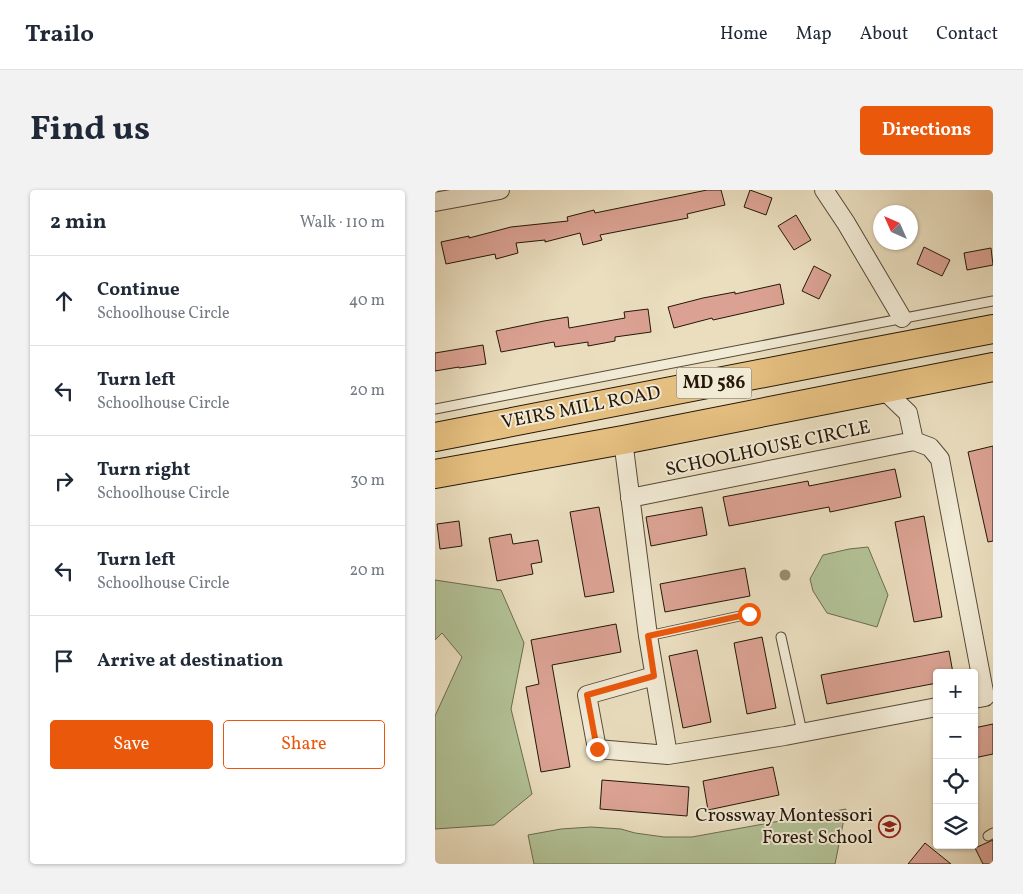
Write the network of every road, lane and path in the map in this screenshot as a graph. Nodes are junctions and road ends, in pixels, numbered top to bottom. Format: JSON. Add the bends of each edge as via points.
{"nodes":[{"id":1,"x":500,"y":190,"type":"edge"},
{"id":2,"x":824,"y":190,"type":"edge"},
{"id":3,"x":435,"y":202,"type":"edge"},
{"id":4,"x":993,"y":300,"type":"edge"},
{"id":5,"x":902,"y":318,"type":"junction"},
{"id":6,"x":993,"y":330,"type":"edge"},
{"id":7,"x":993,"y":367,"type":"edge"},
{"id":8,"x":924,"y":381,"type":"junction"},
{"id":9,"x":883,"y":389,"type":"junction"},
{"id":10,"x":435,"y":409,"type":"edge"},
{"id":11,"x":908,"y":413,"type":"junction"},
{"id":12,"x":435,"y":437,"type":"edge"},
{"id":13,"x":623,"y":440,"type":"junction"},
{"id":14,"x":914,"y":441,"type":"junction"},
{"id":15,"x":435,"y":474,"type":"edge"},
{"id":16,"x":630,"y":498,"type":"junction"},
{"id":17,"x":749,"y":614,"type":"dead end"},
{"id":18,"x":648,"y":636,"type":"junction"},
{"id":19,"x":781,"y":637,"type":"dead end"},
{"id":20,"x":654,"y":676,"type":"junction"},
{"id":21,"x":978,"y":698,"type":"edge"},
{"id":22,"x":933,"y":707,"type":"edge"},
{"id":23,"x":802,"y":732,"type":"junction"},
{"id":24,"x":668,"y":755,"type":"junction"}],
"edges":[{"from":1,"to":3,"type":"street"},
{"from":2,"to":5,"type":"street"},
{"from":4,"to":5,"type":"lane"},
{"from":5,"to":10,"type":"lane"},
{"from":6,"to":12,"type":"main road","name":"VEIRS MILL ROAD","number":"MD 586"},
{"from":7,"to":8,"type":"main road","name":"VEIRS MILL ROAD","number":"MD 586"},
{"from":8,"to":9,"type":"main road","name":"VEIRS MILL ROAD","number":"MD 586"},
{"from":8,"to":11,"type":"street"},
{"from":9,"to":11,"type":"street"},
{"from":9,"to":13,"type":"main road","name":"VEIRS MILL ROAD","number":"MD 586"},
{"from":11,"to":14,"type":"street"},
{"from":13,"to":15,"type":"main road","name":"VEIRS MILL ROAD","number":"MD 586"},
{"from":13,"to":16,"type":"street"},
{"from":14,"to":16,"type":"street","name":"SCHOOLHOUSE CIRCLE"},
{"from":14,"to":21,"type":"street","via":[[930,447],[940,459],[985,697]]},
{"from":16,"to":18,"type":"street"},
{"from":17,"to":18,"type":"lane"},
{"from":18,"to":20,"type":"street"},
{"from":19,"to":23,"type":"lane"},
{"from":20,"to":24,"type":"street"},
{"from":20,"to":24,"type":"street","via":[[587,695],[597,749]]},
{"from":22,"to":23,"type":"street"},
{"from":23,"to":24,"type":"street"}]}
